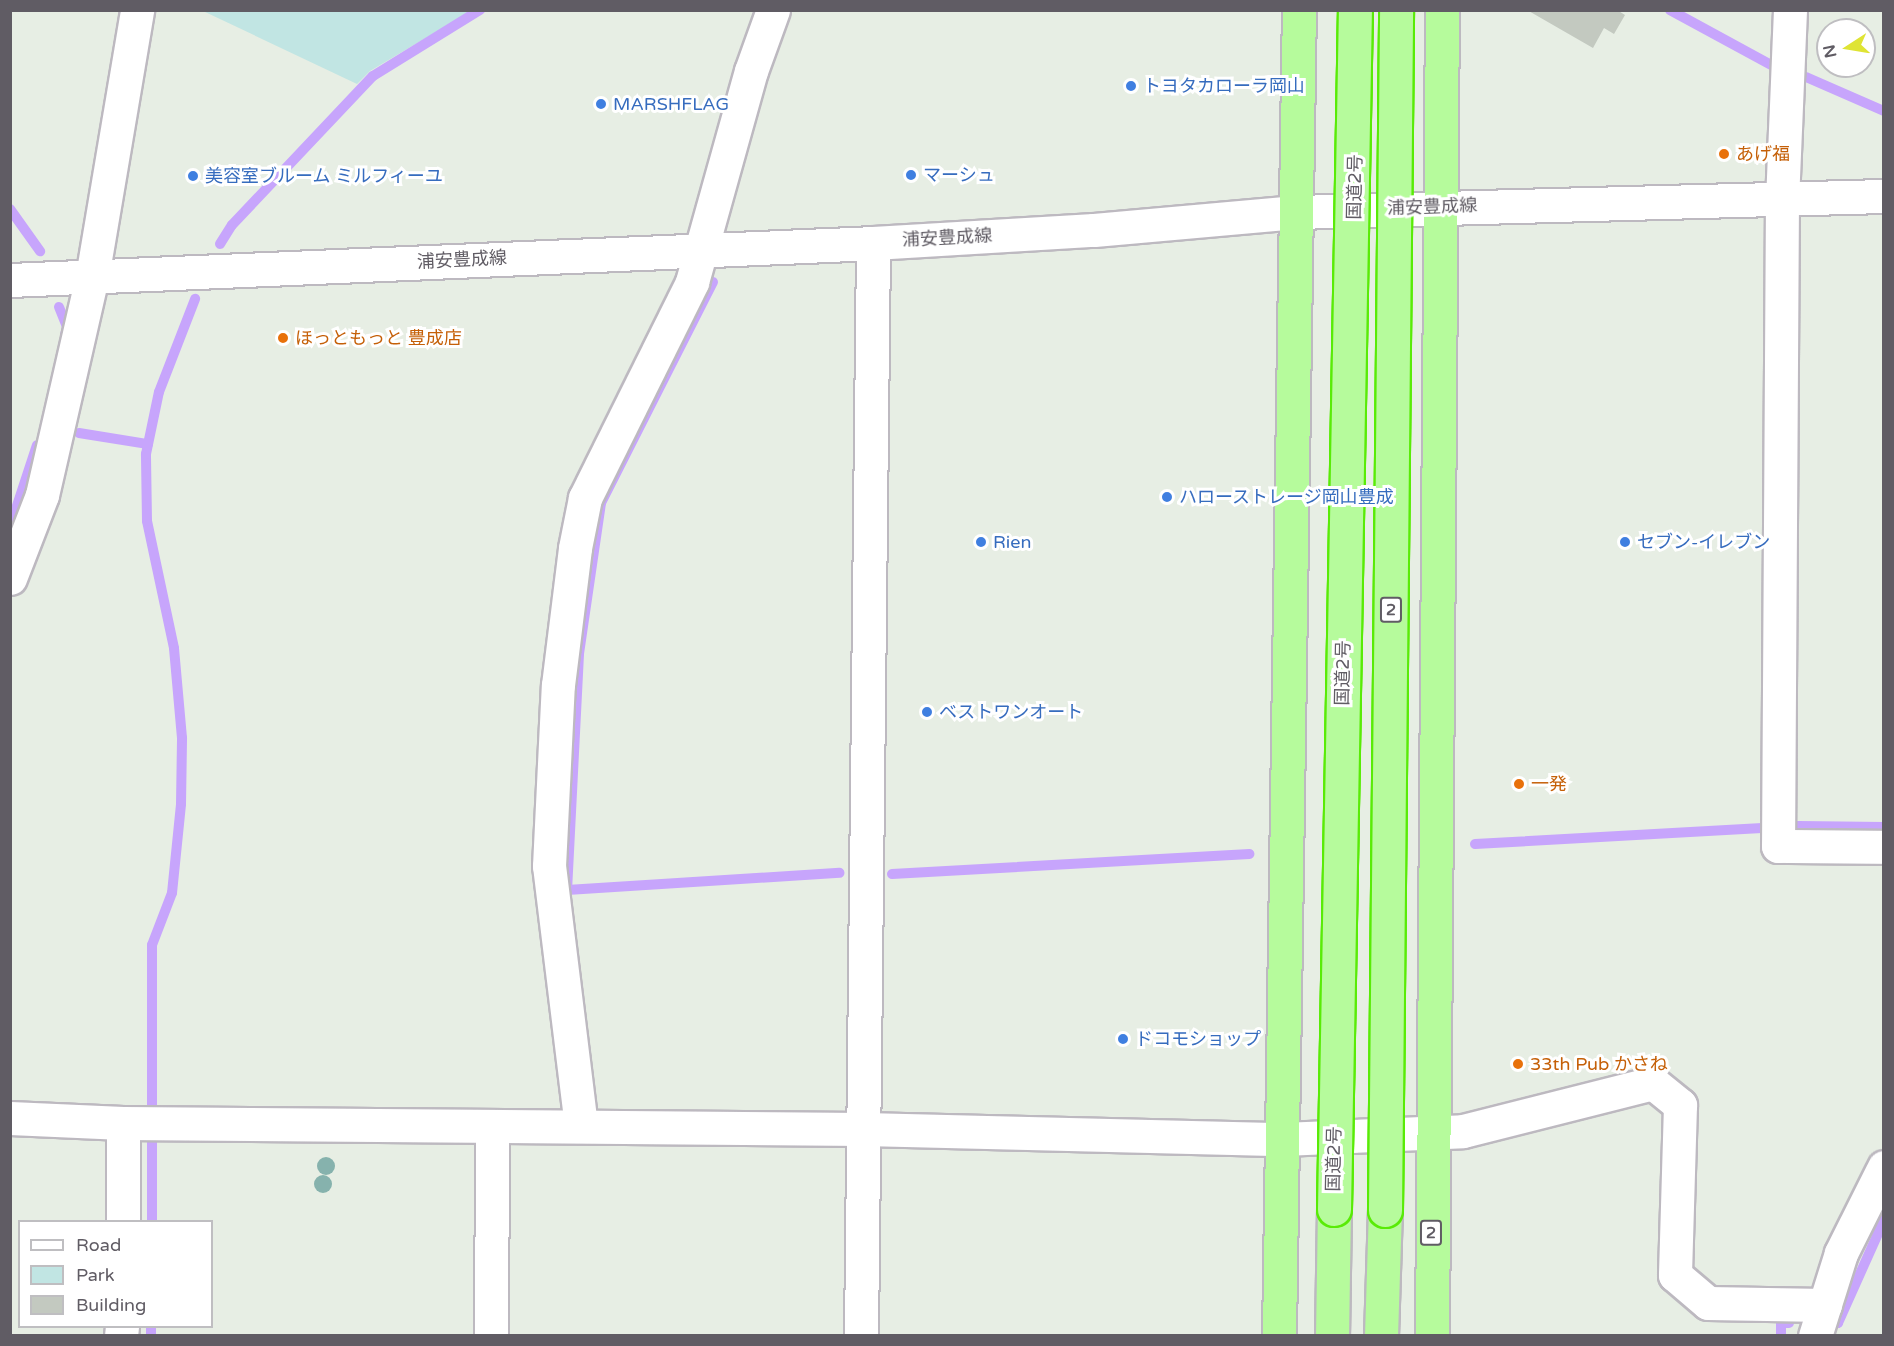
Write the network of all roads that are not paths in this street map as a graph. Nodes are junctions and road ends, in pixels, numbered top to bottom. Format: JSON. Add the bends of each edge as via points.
{"nodes":[{"id":1,"x":137,"y":10,"type":"edge"},
{"id":2,"x":773,"y":10,"type":"edge"},
{"id":3,"x":1299,"y":10,"type":"edge"},
{"id":4,"x":1355,"y":10,"type":"edge"},
{"id":5,"x":1396,"y":10,"type":"edge"},
{"id":6,"x":1442,"y":10,"type":"edge"},
{"id":7,"x":1790,"y":10,"type":"edge"},
{"id":8,"x":1884,"y":196,"type":"edge"},
{"id":9,"x":1782,"y":198,"type":"junction"},
{"id":10,"x":1439,"y":207,"type":"junction"},
{"id":11,"x":1296,"y":212,"type":"junction"},
{"id":12,"x":873,"y":243,"type":"junction"},
{"id":13,"x":703,"y":249,"type":"junction"},
{"id":14,"x":92,"y":277,"type":"junction"},
{"id":15,"x":10,"y":280,"type":"edge"},
{"id":16,"x":10,"y":578,"type":"edge"},
{"id":17,"x":1884,"y":847,"type":"edge"},
{"id":18,"x":10,"y":1118,"type":"edge"},
{"id":19,"x":141,"y":1123,"type":"junction"},
{"id":20,"x":492,"y":1126,"type":"junction"},
{"id":21,"x":581,"y":1126,"type":"junction"},
{"id":22,"x":864,"y":1129,"type":"junction"},
{"id":23,"x":1431,"y":1131,"type":"junction"},
{"id":24,"x":1283,"y":1139,"type":"junction"},
{"id":25,"x":1884,"y":1167,"type":"edge"},
{"id":26,"x":123,"y":1220,"type":"edge"},
{"id":27,"x":1820,"y":1320,"type":"edge"},
{"id":28,"x":491,"y":1335,"type":"edge"},
{"id":29,"x":861,"y":1335,"type":"edge"},
{"id":30,"x":1279,"y":1335,"type":"edge"},
{"id":31,"x":1332,"y":1335,"type":"edge"},
{"id":32,"x":1381,"y":1335,"type":"edge"},
{"id":33,"x":1432,"y":1335,"type":"edge"}],
"edges":[{"from":1,"to":14,"type":"street"},
{"from":2,"to":13,"type":"street","via":[[751,71]]},
{"from":3,"to":11,"type":"highway"},
{"from":4,"to":31,"type":"highway","name":"国道2号","bridge":true},
{"from":5,"to":32,"type":"highway","number":"2","bridge":true},
{"from":6,"to":10,"type":"highway","number":"2"},
{"from":7,"to":9,"type":"street"},
{"from":8,"to":9,"type":"street","name":"浦安豊成線"},
{"from":9,"to":10,"type":"street","name":"浦安豊成線"},
{"from":9,"to":17,"type":"street","via":[[1778,846]]},
{"from":10,"to":11,"type":"street","name":"浦安豊成線"},
{"from":10,"to":23,"type":"highway","number":"2"},
{"from":11,"to":12,"type":"street","name":"浦安豊成線","via":[[1094,230]]},
{"from":11,"to":24,"type":"highway"},
{"from":12,"to":13,"type":"street","name":"浦安豊成線"},
{"from":12,"to":22,"type":"street"},
{"from":13,"to":14,"type":"street","name":"浦安豊成線"},
{"from":13,"to":21,"type":"street","via":[[692,282],[585,498],[575,548],[558,685],[549,866]]},
{"from":14,"to":15,"type":"street","name":"浦安豊成線"},
{"from":14,"to":16,"type":"street","via":[[42,495]]},
{"from":18,"to":19,"type":"street"},
{"from":19,"to":20,"type":"street"},
{"from":19,"to":26,"type":"street"},
{"from":20,"to":21,"type":"street"},
{"from":20,"to":28,"type":"street"},
{"from":21,"to":22,"type":"street"},
{"from":22,"to":24,"type":"street"},
{"from":22,"to":29,"type":"street"},
{"from":23,"to":24,"type":"street"},
{"from":23,"to":27,"type":"street","via":[[1491,1127],[1653,1083],[1680,1106],[1675,1275],[1708,1303]]},
{"from":23,"to":33,"type":"highway","number":"2"},
{"from":24,"to":30,"type":"highway"},
{"from":25,"to":27,"type":"street","via":[[1841,1253]]}]}
